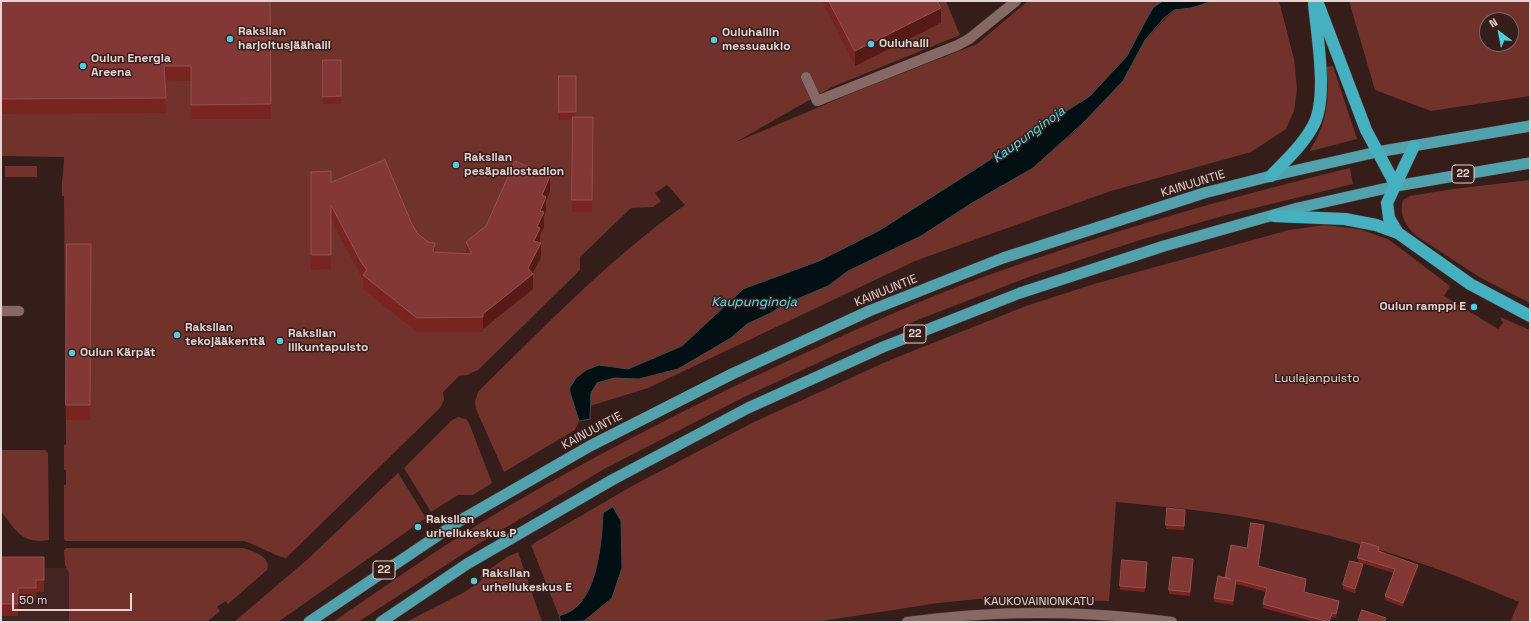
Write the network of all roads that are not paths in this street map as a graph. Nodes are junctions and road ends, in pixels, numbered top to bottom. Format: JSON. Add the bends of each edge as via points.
{"nodes":[{"id":1,"x":1016,"y":1,"type":"edge"},
{"id":2,"x":1314,"y":1,"type":"edge"},
{"id":3,"x":1317,"y":1,"type":"edge"},
{"id":4,"x":806,"y":76,"type":"dead end"},
{"id":5,"x":1530,"y":126,"type":"edge"},
{"id":6,"x":1414,"y":146,"type":"junction"},
{"id":7,"x":1377,"y":152,"type":"junction"},
{"id":8,"x":1530,"y":163,"type":"edge"},
{"id":9,"x":1270,"y":176,"type":"junction"},
{"id":10,"x":1396,"y":186,"type":"junction"},
{"id":11,"x":1274,"y":216,"type":"junction"},
{"id":12,"x":1398,"y":233,"type":"junction"},
{"id":13,"x":1,"y":311,"type":"edge"},
{"id":14,"x":19,"y":311,"type":"dead end"},
{"id":15,"x":1530,"y":316,"type":"edge"},
{"id":16,"x":308,"y":622,"type":"edge"},
{"id":17,"x":381,"y":622,"type":"edge"},
{"id":18,"x":907,"y":622,"type":"edge"},
{"id":19,"x":1172,"y":622,"type":"edge"}],
"edges":[{"from":1,"to":4,"type":"street","via":[[958,45],[817,101]]},
{"from":2,"to":9,"type":"highway","via":[[1320,107],[1307,136]]},
{"from":3,"to":7,"type":"highway","via":[[1366,130]]},
{"from":5,"to":6,"type":"highway","name":"KAINUUNTIE","number":"22"},
{"from":6,"to":7,"type":"highway","name":"KAINUUNTIE","number":"22"},
{"from":6,"to":10,"type":"highway"},
{"from":7,"to":9,"type":"highway","name":"KAINUUNTIE","number":"22"},
{"from":7,"to":10,"type":"highway"},
{"from":8,"to":10,"type":"highway","number":"22"},
{"from":9,"to":16,"type":"highway","name":"KAINUUNTIE","number":"22","via":[[1204,193],[1003,258],[869,311],[739,371],[590,446],[462,520]]},
{"from":10,"to":11,"type":"highway","number":"22","via":[[1298,208]]},
{"from":10,"to":12,"type":"highway","via":[[1387,203],[1387,211]]},
{"from":11,"to":12,"type":"highway","via":[[1345,219],[1376,224]]},
{"from":11,"to":17,"type":"highway","number":"22","via":[[1164,246],[1020,293],[883,347],[756,405],[612,480],[466,564]]},
{"from":12,"to":15,"type":"highway","via":[[1470,284]]},
{"from":13,"to":14,"type":"street"},
{"from":18,"to":19,"type":"street","name":"KAUKOVAINIONKATU","via":[[1038,613],[1135,617]]}]}
